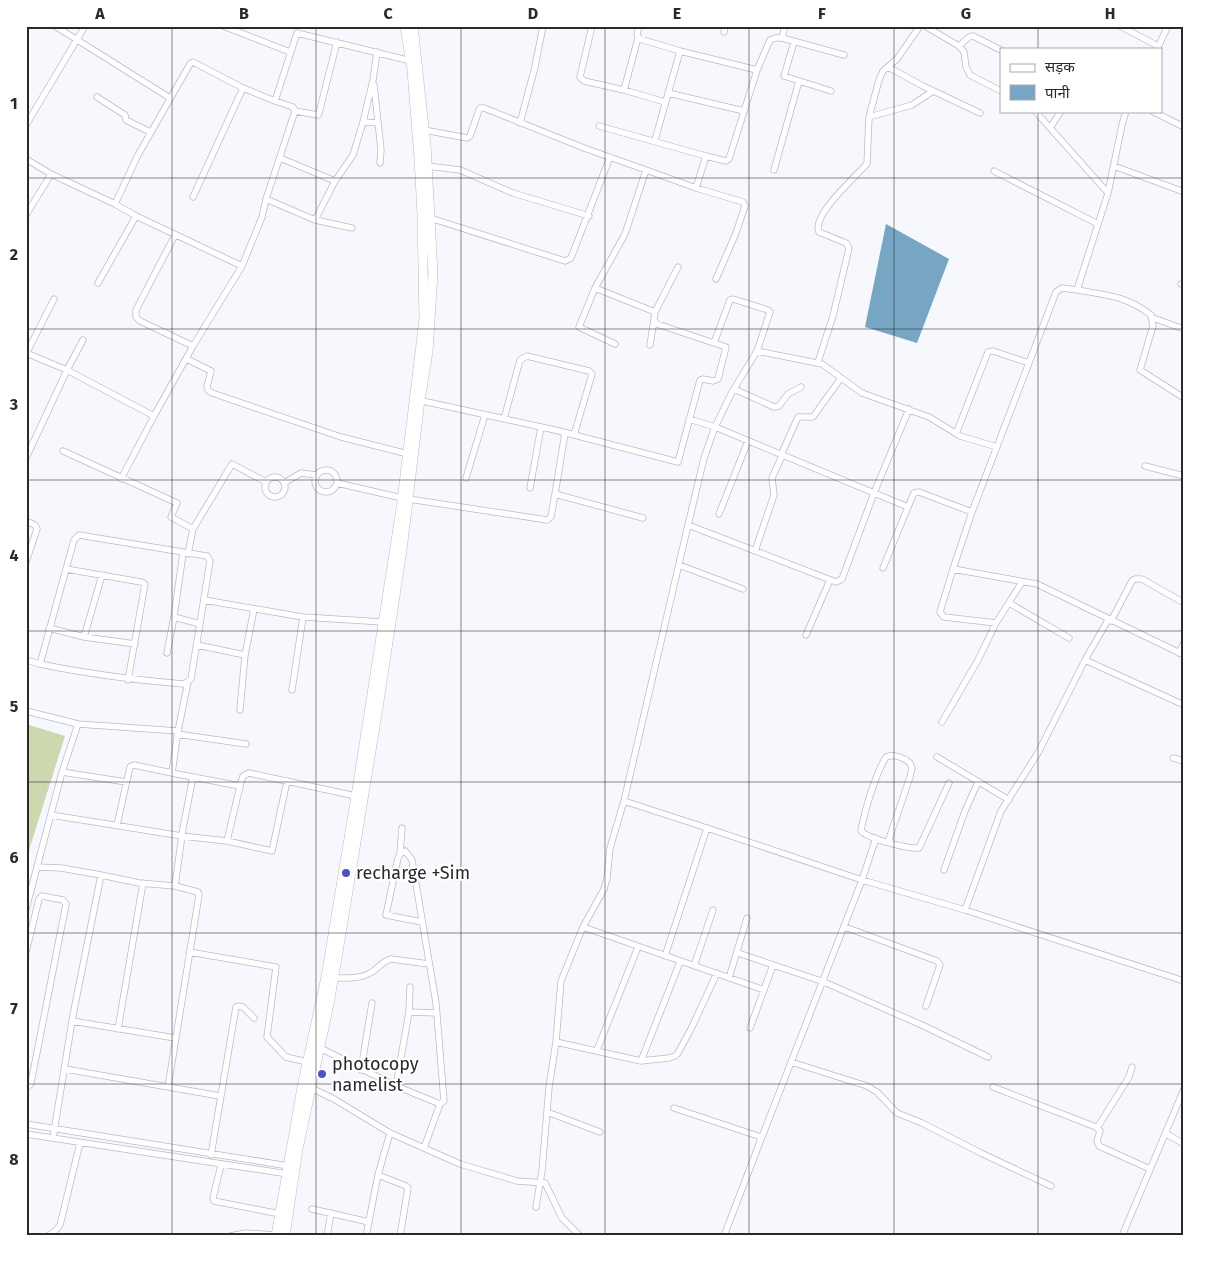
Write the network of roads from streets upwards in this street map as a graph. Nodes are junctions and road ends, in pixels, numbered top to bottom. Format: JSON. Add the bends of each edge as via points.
{"nodes":[{"id":1,"x":55,"y":26,"type":"edge"},
{"id":2,"x":85,"y":26,"type":"edge"},
{"id":3,"x":223,"y":26,"type":"edge"},
{"id":4,"x":405,"y":26,"type":"edge"},
{"id":5,"x":412,"y":26,"type":"edge"},
{"id":6,"x":543,"y":26,"type":"edge"},
{"id":7,"x":592,"y":26,"type":"edge"},
{"id":8,"x":639,"y":26,"type":"edge"},
{"id":9,"x":785,"y":26,"type":"edge"},
{"id":10,"x":920,"y":26,"type":"edge"},
{"id":11,"x":925,"y":26,"type":"edge"},
{"id":12,"x":1120,"y":26,"type":"edge"},
{"id":13,"x":1168,"y":26,"type":"edge"},
{"id":14,"x":638,"y":38,"type":"junction"},
{"id":15,"x":782,"y":38,"type":"junction"},
{"id":16,"x":77,"y":39,"type":"junction"},
{"id":17,"x":337,"y":42,"type":"junction"},
{"id":18,"x":794,"y":42,"type":"junction"},
{"id":19,"x":959,"y":46,"type":"junction"},
{"id":20,"x":1158,"y":47,"type":"edge"},
{"id":21,"x":1000,"y":50,"type":"edge"},
{"id":22,"x":680,"y":51,"type":"junction"},
{"id":23,"x":290,"y":52,"type":"junction"},
{"id":24,"x":377,"y":52,"type":"junction"},
{"id":25,"x":844,"y":55,"type":"dead end"},
{"id":26,"x":410,"y":61,"type":"junction"},
{"id":27,"x":888,"y":67,"type":"junction"},
{"id":28,"x":757,"y":70,"type":"junction"},
{"id":29,"x":373,"y":80,"type":"junction"},
{"id":30,"x":799,"y":81,"type":"junction"},
{"id":31,"x":243,"y":88,"type":"junction"},
{"id":32,"x":624,"y":90,"type":"junction"},
{"id":33,"x":1000,"y":90,"type":"edge"},
{"id":34,"x":831,"y":91,"type":"dead end"},
{"id":35,"x":933,"y":91,"type":"junction"},
{"id":36,"x":668,"y":93,"type":"junction"},
{"id":37,"x":97,"y":97,"type":"dead end"},
{"id":38,"x":170,"y":98,"type":"junction"},
{"id":39,"x":275,"y":101,"type":"junction"},
{"id":40,"x":666,"y":102,"type":"junction"},
{"id":41,"x":295,"y":111,"type":"junction"},
{"id":42,"x":744,"y":111,"type":"junction"},
{"id":43,"x":1036,"y":112,"type":"edge"},
{"id":44,"x":1060,"y":112,"type":"edge"},
{"id":45,"x":1126,"y":112,"type":"edge"},
{"id":46,"x":1154,"y":112,"type":"edge"},
{"id":47,"x":980,"y":113,"type":"dead end"},
{"id":48,"x":869,"y":117,"type":"junction"},
{"id":49,"x":363,"y":122,"type":"junction"},
{"id":50,"x":378,"y":123,"type":"junction"},
{"id":51,"x":520,"y":123,"type":"junction"},
{"id":52,"x":26,"y":124,"type":"edge"},
{"id":53,"x":599,"y":126,"type":"dead end"},
{"id":54,"x":1184,"y":127,"type":"edge"},
{"id":55,"x":1050,"y":128,"type":"junction"},
{"id":56,"x":424,"y":130,"type":"junction"},
{"id":57,"x":150,"y":132,"type":"junction"},
{"id":58,"x":655,"y":140,"type":"junction"},
{"id":59,"x":706,"y":156,"type":"junction"},
{"id":60,"x":610,"y":157,"type":"junction"},
{"id":61,"x":280,"y":158,"type":"junction"},
{"id":62,"x":26,"y":159,"type":"edge"},
{"id":63,"x":380,"y":163,"type":"dead end"},
{"id":64,"x":427,"y":166,"type":"junction"},
{"id":65,"x":1114,"y":166,"type":"junction"},
{"id":66,"x":646,"y":170,"type":"junction"},
{"id":67,"x":774,"y":170,"type":"dead end"},
{"id":68,"x":994,"y":171,"type":"dead end"},
{"id":69,"x":51,"y":174,"type":"junction"},
{"id":70,"x":335,"y":181,"type":"junction"},
{"id":71,"x":696,"y":188,"type":"junction"},
{"id":72,"x":1184,"y":192,"type":"edge"},
{"id":73,"x":1108,"y":193,"type":"junction"},
{"id":74,"x":192,"y":197,"type":"dead end"},
{"id":75,"x":266,"y":199,"type":"junction"},
{"id":76,"x":115,"y":204,"type":"junction"},
{"id":77,"x":26,"y":215,"type":"edge"},
{"id":78,"x":136,"y":216,"type":"junction"},
{"id":79,"x":589,"y":216,"type":"junction"},
{"id":80,"x":430,"y":218,"type":"junction"},
{"id":81,"x":315,"y":220,"type":"junction"},
{"id":82,"x":1098,"y":224,"type":"junction"},
{"id":83,"x":352,"y":228,"type":"dead end"},
{"id":84,"x":175,"y":235,"type":"junction"},
{"id":85,"x":242,"y":266,"type":"junction"},
{"id":86,"x":678,"y":267,"type":"dead end"},
{"id":87,"x":716,"y":279,"type":"dead end"},
{"id":88,"x":98,"y":283,"type":"dead end"},
{"id":89,"x":594,"y":288,"type":"junction"},
{"id":90,"x":1077,"y":290,"type":"junction"},
{"id":91,"x":54,"y":299,"type":"dead end"},
{"id":92,"x":656,"y":312,"type":"junction"},
{"id":93,"x":1153,"y":318,"type":"junction"},
{"id":94,"x":654,"y":320,"type":"junction"},
{"id":95,"x":1184,"y":329,"type":"edge"},
{"id":96,"x":83,"y":340,"type":"dead end"},
{"id":97,"x":714,"y":343,"type":"junction"},
{"id":98,"x":615,"y":344,"type":"dead end"},
{"id":99,"x":650,"y":345,"type":"dead end"},
{"id":100,"x":194,"y":346,"type":"junction"},
{"id":101,"x":757,"y":351,"type":"junction"},
{"id":102,"x":26,"y":353,"type":"edge"},
{"id":103,"x":187,"y":359,"type":"junction"},
{"id":104,"x":818,"y":362,"type":"junction"},
{"id":105,"x":1029,"y":363,"type":"junction"},
{"id":106,"x":67,"y":370,"type":"junction"},
{"id":107,"x":841,"y":378,"type":"junction"},
{"id":108,"x":801,"y":386,"type":"dead end"},
{"id":109,"x":734,"y":389,"type":"junction"},
{"id":110,"x":1184,"y":398,"type":"edge"},
{"id":111,"x":417,"y":400,"type":"junction"},
{"id":112,"x":909,"y":409,"type":"junction"},
{"id":113,"x":485,"y":414,"type":"junction"},
{"id":114,"x":154,"y":416,"type":"junction"},
{"id":115,"x":504,"y":419,"type":"junction"},
{"id":116,"x":689,"y":419,"type":"junction"},
{"id":117,"x":541,"y":427,"type":"junction"},
{"id":118,"x":715,"y":428,"type":"junction"},
{"id":119,"x":565,"y":433,"type":"junction"},
{"id":120,"x":956,"y":434,"type":"junction"},
{"id":121,"x":574,"y":435,"type":"junction"},
{"id":122,"x":748,"y":441,"type":"junction"},
{"id":123,"x":997,"y":447,"type":"junction"},
{"id":124,"x":63,"y":451,"type":"dead end"},
{"id":125,"x":408,"y":454,"type":"junction"},
{"id":126,"x":781,"y":455,"type":"junction"},
{"id":127,"x":26,"y":458,"type":"edge"},
{"id":128,"x":1145,"y":466,"type":"dead end"},
{"id":129,"x":316,"y":475,"type":"junction"},
{"id":130,"x":1184,"y":476,"type":"edge"},
{"id":131,"x":466,"y":478,"type":"dead end"},
{"id":132,"x":121,"y":479,"type":"junction"},
{"id":133,"x":266,"y":482,"type":"junction"},
{"id":134,"x":284,"y":483,"type":"junction"},
{"id":135,"x":337,"y":484,"type":"junction"},
{"id":136,"x":530,"y":488,"type":"dead end"},
{"id":137,"x":874,"y":493,"type":"junction"},
{"id":138,"x":555,"y":494,"type":"junction"},
{"id":139,"x":406,"y":499,"type":"junction"},
{"id":140,"x":908,"y":507,"type":"junction"},
{"id":141,"x":972,"y":512,"type":"junction"},
{"id":142,"x":719,"y":514,"type":"dead end"},
{"id":143,"x":643,"y":518,"type":"dead end"},
{"id":144,"x":26,"y":521,"type":"edge"},
{"id":145,"x":688,"y":525,"type":"junction"},
{"id":146,"x":193,"y":529,"type":"junction"},
{"id":147,"x":755,"y":551,"type":"junction"},
{"id":148,"x":185,"y":553,"type":"junction"},
{"id":149,"x":26,"y":562,"type":"edge"},
{"id":150,"x":679,"y":565,"type":"junction"},
{"id":151,"x":882,"y":568,"type":"dead end"},
{"id":152,"x":66,"y":569,"type":"junction"},
{"id":153,"x":953,"y":569,"type":"junction"},
{"id":154,"x":102,"y":575,"type":"junction"},
{"id":155,"x":830,"y":580,"type":"junction"},
{"id":156,"x":1022,"y":582,"type":"junction"},
{"id":157,"x":743,"y":589,"type":"dead end"},
{"id":158,"x":204,"y":600,"type":"junction"},
{"id":159,"x":1009,"y":603,"type":"junction"},
{"id":160,"x":1184,"y":603,"type":"edge"},
{"id":161,"x":254,"y":608,"type":"junction"},
{"id":162,"x":303,"y":617,"type":"junction"},
{"id":163,"x":174,"y":618,"type":"junction"},
{"id":164,"x":1110,"y":620,"type":"junction"},
{"id":165,"x":383,"y":622,"type":"junction"},
{"id":166,"x":996,"y":623,"type":"junction"},
{"id":167,"x":200,"y":624,"type":"junction"},
{"id":168,"x":49,"y":628,"type":"junction"},
{"id":169,"x":806,"y":635,"type":"dead end"},
{"id":170,"x":84,"y":637,"type":"junction"},
{"id":171,"x":1069,"y":638,"type":"dead end"},
{"id":172,"x":1184,"y":643,"type":"edge"},
{"id":173,"x":135,"y":644,"type":"junction"},
{"id":174,"x":196,"y":645,"type":"junction"},
{"id":175,"x":167,"y":653,"type":"dead end"},
{"id":176,"x":1181,"y":654,"type":"edge"},
{"id":177,"x":245,"y":655,"type":"junction"},
{"id":178,"x":26,"y":660,"type":"edge"},
{"id":179,"x":1084,"y":660,"type":"junction"},
{"id":180,"x":40,"y":664,"type":"junction"},
{"id":181,"x":128,"y":680,"type":"junction"},
{"id":182,"x":188,"y":682,"type":"junction"},
{"id":183,"x":292,"y":690,"type":"dead end"},
{"id":184,"x":1184,"y":705,"type":"edge"},
{"id":185,"x":240,"y":710,"type":"dead end"},
{"id":186,"x":26,"y":711,"type":"edge"},
{"id":187,"x":942,"y":722,"type":"dead end"},
{"id":188,"x":78,"y":724,"type":"junction"},
{"id":189,"x":177,"y":732,"type":"junction"},
{"id":190,"x":246,"y":744,"type":"dead end"},
{"id":191,"x":938,"y":757,"type":"dead end"},
{"id":192,"x":1173,"y":758,"type":"dead end"},
{"id":193,"x":1184,"y":761,"type":"edge"},
{"id":194,"x":62,"y":772,"type":"junction"},
{"id":195,"x":172,"y":773,"type":"junction"},
{"id":196,"x":193,"y":777,"type":"junction"},
{"id":197,"x":287,"y":781,"type":"junction"},
{"id":198,"x":126,"y":782,"type":"junction"},
{"id":199,"x":978,"y":782,"type":"junction"},
{"id":200,"x":949,"y":783,"type":"dead end"},
{"id":201,"x":240,"y":786,"type":"junction"},
{"id":202,"x":356,"y":796,"type":"junction"},
{"id":203,"x":1009,"y":800,"type":"junction"},
{"id":204,"x":624,"y":802,"type":"junction"},
{"id":205,"x":51,"y":814,"type":"junction"},
{"id":206,"x":117,"y":825,"type":"junction"},
{"id":207,"x":402,"y":828,"type":"dead end"},
{"id":208,"x":707,"y":828,"type":"junction"},
{"id":209,"x":182,"y":836,"type":"junction"},
{"id":210,"x":876,"y":838,"type":"junction"},
{"id":211,"x":227,"y":841,"type":"junction"},
{"id":212,"x":888,"y":842,"type":"junction"},
{"id":213,"x":400,"y":854,"type":"junction"},
{"id":214,"x":37,"y":867,"type":"junction"},
{"id":215,"x":944,"y":870,"type":"dead end"},
{"id":216,"x":100,"y":875,"type":"junction"},
{"id":217,"x":862,"y":880,"type":"junction"},
{"id":218,"x":143,"y":883,"type":"junction"},
{"id":219,"x":175,"y":886,"type":"junction"},
{"id":220,"x":26,"y":909,"type":"edge"},
{"id":221,"x":713,"y":910,"type":"dead end"},
{"id":222,"x":965,"y":910,"type":"junction"},
{"id":223,"x":747,"y":918,"type":"dead end"},
{"id":224,"x":422,"y":922,"type":"junction"},
{"id":225,"x":583,"y":927,"type":"junction"},
{"id":226,"x":844,"y":927,"type":"junction"},
{"id":227,"x":638,"y":947,"type":"junction"},
{"id":228,"x":26,"y":952,"type":"edge"},
{"id":229,"x":189,"y":952,"type":"junction"},
{"id":230,"x":738,"y":953,"type":"junction"},
{"id":231,"x":665,"y":956,"type":"junction"},
{"id":232,"x":680,"y":962,"type":"junction"},
{"id":233,"x":429,"y":964,"type":"junction"},
{"id":234,"x":773,"y":965,"type":"junction"},
{"id":235,"x":694,"y":966,"type":"junction"},
{"id":236,"x":717,"y":973,"type":"junction"},
{"id":237,"x":333,"y":978,"type":"junction"},
{"id":238,"x":729,"y":978,"type":"junction"},
{"id":239,"x":1184,"y":981,"type":"edge"},
{"id":240,"x":824,"y":982,"type":"junction"},
{"id":241,"x":410,"y":987,"type":"dead end"},
{"id":242,"x":764,"y":990,"type":"junction"},
{"id":243,"x":372,"y":1003,"type":"dead end"},
{"id":244,"x":926,"y":1006,"type":"dead end"},
{"id":245,"x":409,"y":1012,"type":"junction"},
{"id":246,"x":436,"y":1013,"type":"junction"},
{"id":247,"x":254,"y":1018,"type":"dead end"},
{"id":248,"x":72,"y":1021,"type":"junction"},
{"id":249,"x":750,"y":1028,"type":"dead end"},
{"id":250,"x":118,"y":1029,"type":"junction"},
{"id":251,"x":175,"y":1038,"type":"junction"},
{"id":252,"x":556,"y":1042,"type":"junction"},
{"id":253,"x":320,"y":1048,"type":"junction"},
{"id":254,"x":597,"y":1050,"type":"junction"},
{"id":255,"x":988,"y":1057,"type":"dead end"},
{"id":256,"x":307,"y":1062,"type":"junction"},
{"id":257,"x":641,"y":1062,"type":"junction"},
{"id":258,"x":791,"y":1062,"type":"junction"},
{"id":259,"x":1132,"y":1067,"type":"dead end"},
{"id":260,"x":64,"y":1069,"type":"junction"},
{"id":261,"x":361,"y":1070,"type":"junction"},
{"id":262,"x":396,"y":1086,"type":"junction"},
{"id":263,"x":26,"y":1087,"type":"edge"},
{"id":264,"x":168,"y":1087,"type":"junction"},
{"id":265,"x":993,"y":1087,"type":"dead end"},
{"id":266,"x":311,"y":1088,"type":"junction"},
{"id":267,"x":1184,"y":1089,"type":"edge"},
{"id":268,"x":220,"y":1096,"type":"junction"},
{"id":269,"x":440,"y":1104,"type":"junction"},
{"id":270,"x":674,"y":1108,"type":"dead end"},
{"id":271,"x":547,"y":1112,"type":"junction"},
{"id":272,"x":26,"y":1124,"type":"edge"},
{"id":273,"x":1097,"y":1128,"type":"junction"},
{"id":274,"x":55,"y":1129,"type":"junction"},
{"id":275,"x":600,"y":1132,"type":"dead end"},
{"id":276,"x":390,"y":1133,"type":"junction"},
{"id":277,"x":1165,"y":1133,"type":"junction"},
{"id":278,"x":26,"y":1134,"type":"edge"},
{"id":279,"x":761,"y":1137,"type":"junction"},
{"id":280,"x":53,"y":1138,"type":"junction"},
{"id":281,"x":80,"y":1143,"type":"junction"},
{"id":282,"x":1184,"y":1144,"type":"edge"},
{"id":283,"x":424,"y":1148,"type":"junction"},
{"id":284,"x":212,"y":1155,"type":"junction"},
{"id":285,"x":221,"y":1164,"type":"junction"},
{"id":286,"x":1150,"y":1169,"type":"junction"},
{"id":287,"x":288,"y":1170,"type":"junction"},
{"id":288,"x":378,"y":1175,"type":"junction"},
{"id":289,"x":540,"y":1182,"type":"junction"},
{"id":290,"x":1051,"y":1186,"type":"dead end"},
{"id":291,"x":536,"y":1208,"type":"dead end"},
{"id":292,"x":312,"y":1209,"type":"dead end"},
{"id":293,"x":330,"y":1213,"type":"junction"},
{"id":294,"x":280,"y":1214,"type":"junction"},
{"id":295,"x":368,"y":1222,"type":"junction"},
{"id":296,"x":279,"y":1235,"type":"edge"},
{"id":297,"x":48,"y":1236,"type":"edge"},
{"id":298,"x":230,"y":1236,"type":"edge"},
{"id":299,"x":327,"y":1236,"type":"edge"},
{"id":300,"x":366,"y":1236,"type":"edge"},
{"id":301,"x":400,"y":1236,"type":"edge"},
{"id":302,"x":580,"y":1236,"type":"edge"},
{"id":303,"x":724,"y":1236,"type":"edge"},
{"id":304,"x":1122,"y":1236,"type":"edge"}],
"edges":[{"from":1,"to":16,"type":"street"},
{"from":2,"to":16,"type":"street"},
{"from":3,"to":23,"type":"street"},
{"from":4,"to":26,"type":"street"},
{"from":5,"to":56,"type":"street"},
{"from":6,"to":51,"type":"street"},
{"from":7,"to":32,"type":"street","via":[[581,79]]},
{"from":8,"to":14,"type":"street"},
{"from":9,"to":15,"type":"street"},
{"from":10,"to":27,"type":"street"},
{"from":11,"to":19,"type":"street"},
{"from":12,"to":20,"type":"street"},
{"from":13,"to":20,"type":"street"},
{"from":14,"to":22,"type":"street"},
{"from":14,"to":32,"type":"street"},
{"from":15,"to":18,"type":"street"},
{"from":15,"to":28,"type":"street","via":[[770,40]]},
{"from":16,"to":38,"type":"street"},
{"from":16,"to":52,"type":"street"},
{"from":17,"to":23,"type":"street","via":[[299,32],[295,34]]},
{"from":17,"to":24,"type":"street"},
{"from":17,"to":41,"type":"street","via":[[320,113]]},
{"from":18,"to":25,"type":"street"},
{"from":18,"to":30,"type":"street","via":[[784,76]]},
{"from":19,"to":21,"type":"street","via":[[973,36]]},
{"from":19,"to":33,"type":"street","via":[[964,52],[970,75]]},
{"from":22,"to":28,"type":"street"},
{"from":22,"to":36,"type":"street"},
{"from":23,"to":39,"type":"street"},
{"from":24,"to":26,"type":"street"},
{"from":24,"to":29,"type":"street"},
{"from":26,"to":111,"type":"street","via":[[422,214],[424,319]]},
{"from":27,"to":35,"type":"street"},
{"from":27,"to":48,"type":"street","via":[[879,80]]},
{"from":28,"to":42,"type":"street"},
{"from":29,"to":49,"type":"street"},
{"from":29,"to":50,"type":"street"},
{"from":30,"to":34,"type":"street"},
{"from":30,"to":67,"type":"street"},
{"from":31,"to":38,"type":"street","via":[[193,62]]},
{"from":31,"to":39,"type":"street"},
{"from":31,"to":74,"type":"street"},
{"from":32,"to":40,"type":"street"},
{"from":35,"to":47,"type":"street"},
{"from":35,"to":48,"type":"street","via":[[912,105]]},
{"from":36,"to":40,"type":"street"},
{"from":36,"to":42,"type":"street"},
{"from":37,"to":57,"type":"street","via":[[125,114],[126,120]]},
{"from":38,"to":57,"type":"street"},
{"from":39,"to":41,"type":"street","via":[[293,107]]},
{"from":40,"to":58,"type":"street"},
{"from":41,"to":61,"type":"street"},
{"from":42,"to":59,"type":"street","via":[[729,159]]},
{"from":43,"to":55,"type":"street"},
{"from":44,"to":55,"type":"street"},
{"from":45,"to":65,"type":"street"},
{"from":46,"to":54,"type":"street"},
{"from":48,"to":104,"type":"street","via":[[867,164],[830,202],[817,225],[821,234],[846,243],[849,248]]},
{"from":49,"to":50,"type":"street"},
{"from":49,"to":70,"type":"street","via":[[353,155]]},
{"from":50,"to":63,"type":"street"},
{"from":51,"to":56,"type":"street","via":[[480,108],[467,138]]},
{"from":51,"to":60,"type":"street"},
{"from":53,"to":58,"type":"street"},
{"from":55,"to":73,"type":"street"},
{"from":56,"to":64,"type":"street"},
{"from":57,"to":76,"type":"street"},
{"from":58,"to":59,"type":"street"},
{"from":59,"to":71,"type":"street"},
{"from":60,"to":66,"type":"street"},
{"from":60,"to":79,"type":"street"},
{"from":61,"to":70,"type":"street"},
{"from":61,"to":75,"type":"street"},
{"from":62,"to":69,"type":"street"},
{"from":64,"to":79,"type":"street","via":[[460,170],[513,193]]},
{"from":64,"to":80,"type":"street"},
{"from":65,"to":72,"type":"street"},
{"from":65,"to":73,"type":"street"},
{"from":66,"to":71,"type":"street"},
{"from":66,"to":89,"type":"street","via":[[625,234]]},
{"from":68,"to":82,"type":"street"},
{"from":69,"to":76,"type":"street"},
{"from":69,"to":77,"type":"street"},
{"from":70,"to":81,"type":"street"},
{"from":71,"to":87,"type":"street","via":[[743,202],[745,206]]},
{"from":73,"to":82,"type":"street"},
{"from":75,"to":81,"type":"street"},
{"from":75,"to":85,"type":"street"},
{"from":76,"to":78,"type":"street"},
{"from":78,"to":84,"type":"street"},
{"from":78,"to":88,"type":"street"},
{"from":79,"to":80,"type":"street","via":[[571,258],[565,261]]},
{"from":80,"to":111,"type":"street","via":[[434,273],[428,352]]},
{"from":81,"to":83,"type":"street"},
{"from":82,"to":90,"type":"street"},
{"from":84,"to":85,"type":"street"},
{"from":84,"to":100,"type":"street","via":[[136,310],[136,317]]},
{"from":85,"to":100,"type":"street"},
{"from":86,"to":92,"type":"street"},
{"from":89,"to":92,"type":"street"},
{"from":89,"to":98,"type":"street","via":[[579,327]]},
{"from":90,"to":93,"type":"street","via":[[1111,295],[1138,305]]},
{"from":90,"to":105,"type":"street","via":[[1062,288],[1056,292]]},
{"from":91,"to":102,"type":"street"},
{"from":92,"to":94,"type":"street"},
{"from":93,"to":95,"type":"street"},
{"from":93,"to":110,"type":"street","via":[[1140,370]]},
{"from":94,"to":97,"type":"street","via":[[657,324]]},
{"from":94,"to":99,"type":"street"},
{"from":96,"to":106,"type":"street"},
{"from":97,"to":101,"type":"street","via":[[728,302],[732,299],[770,312]]},
{"from":97,"to":116,"type":"street","via":[[726,347],[718,379],[700,380]]},
{"from":100,"to":103,"type":"street"},
{"from":101,"to":104,"type":"street"},
{"from":101,"to":109,"type":"street"},
{"from":102,"to":106,"type":"street"},
{"from":103,"to":114,"type":"street"},
{"from":103,"to":125,"type":"street","via":[[211,371],[207,386],[212,393],[341,437]]},
{"from":104,"to":107,"type":"street"},
{"from":105,"to":120,"type":"street","via":[[988,352]]},
{"from":105,"to":123,"type":"street"},
{"from":106,"to":114,"type":"street"},
{"from":106,"to":127,"type":"street"},
{"from":107,"to":112,"type":"street","via":[[862,393]]},
{"from":107,"to":126,"type":"street","via":[[812,417],[798,417]]},
{"from":108,"to":109,"type":"street","via":[[774,407]]},
{"from":109,"to":118,"type":"street"},
{"from":111,"to":113,"type":"street"},
{"from":111,"to":125,"type":"street"},
{"from":111,"to":139,"type":"street"},
{"from":112,"to":120,"type":"street"},
{"from":112,"to":137,"type":"street"},
{"from":113,"to":115,"type":"street"},
{"from":113,"to":131,"type":"street"},
{"from":114,"to":132,"type":"street"},
{"from":115,"to":117,"type":"street"},
{"from":115,"to":121,"type":"street","via":[[520,360],[527,356],[592,374]]},
{"from":116,"to":118,"type":"street"},
{"from":116,"to":121,"type":"street","via":[[678,462]]},
{"from":117,"to":119,"type":"street"},
{"from":117,"to":136,"type":"street"},
{"from":118,"to":122,"type":"street"},
{"from":118,"to":145,"type":"street","via":[[704,458]]},
{"from":119,"to":121,"type":"street"},
{"from":119,"to":138,"type":"street"},
{"from":120,"to":123,"type":"street"},
{"from":122,"to":126,"type":"street"},
{"from":122,"to":142,"type":"street"},
{"from":123,"to":141,"type":"street"},
{"from":124,"to":132,"type":"street"},
{"from":125,"to":139,"type":"street"},
{"from":126,"to":137,"type":"street"},
{"from":126,"to":147,"type":"street","via":[[772,478],[774,495]]},
{"from":128,"to":130,"type":"street"},
{"from":129,"to":134,"type":"street","via":[[301,474]]},
{"from":129,"to":135,"type":"street","via":[[321,470],[328,470],[334,473]]},
{"from":129,"to":135,"type":"street","via":[[316,486],[322,491],[329,492]]},
{"from":132,"to":146,"type":"street","via":[[177,504],[171,517]]},
{"from":133,"to":134,"type":"street","via":[[276,477]]},
{"from":133,"to":134,"type":"street","via":[[266,493],[275,498],[283,493]]},
{"from":133,"to":146,"type":"street","via":[[232,464]]},
{"from":135,"to":139,"type":"street"},
{"from":137,"to":140,"type":"street"},
{"from":137,"to":155,"type":"street","via":[[842,579]]},
{"from":138,"to":139,"type":"street","via":[[551,517],[547,520]]},
{"from":138,"to":143,"type":"street"},
{"from":139,"to":165,"type":"street"},
{"from":139,"to":237,"type":"street","via":[[378,708]]},
{"from":140,"to":141,"type":"street","via":[[914,493],[919,492]]},
{"from":140,"to":151,"type":"street"},
{"from":141,"to":153,"type":"street"},
{"from":144,"to":149,"type":"street","via":[[37,529]]},
{"from":145,"to":147,"type":"street"},
{"from":145,"to":150,"type":"street"},
{"from":146,"to":148,"type":"street"},
{"from":147,"to":155,"type":"street"},
{"from":148,"to":152,"type":"street","via":[[79,536],[74,540]]},
{"from":148,"to":158,"type":"street","via":[[207,556],[210,561]]},
{"from":148,"to":163,"type":"street"},
{"from":150,"to":157,"type":"street"},
{"from":150,"to":204,"type":"street"},
{"from":152,"to":154,"type":"street"},
{"from":152,"to":168,"type":"street"},
{"from":153,"to":156,"type":"street"},
{"from":153,"to":166,"type":"street","via":[[941,614]]},
{"from":154,"to":170,"type":"street"},
{"from":154,"to":173,"type":"street","via":[[145,584]]},
{"from":155,"to":169,"type":"street"},
{"from":156,"to":159,"type":"street"},
{"from":156,"to":164,"type":"street","via":[[1044,587]]},
{"from":158,"to":161,"type":"street"},
{"from":158,"to":167,"type":"street"},
{"from":159,"to":166,"type":"street"},
{"from":159,"to":171,"type":"street"},
{"from":160,"to":164,"type":"street","via":[[1136,578]]},
{"from":161,"to":162,"type":"street"},
{"from":161,"to":177,"type":"street"},
{"from":162,"to":165,"type":"street"},
{"from":162,"to":183,"type":"street"},
{"from":163,"to":167,"type":"street"},
{"from":163,"to":175,"type":"street"},
{"from":164,"to":176,"type":"street"},
{"from":164,"to":179,"type":"street"},
{"from":165,"to":202,"type":"street"},
{"from":166,"to":187,"type":"street"},
{"from":167,"to":174,"type":"street"},
{"from":168,"to":170,"type":"street"},
{"from":168,"to":180,"type":"street"},
{"from":170,"to":173,"type":"street"},
{"from":172,"to":176,"type":"street"},
{"from":173,"to":181,"type":"street"},
{"from":174,"to":177,"type":"street"},
{"from":174,"to":182,"type":"street"},
{"from":177,"to":185,"type":"street"},
{"from":178,"to":180,"type":"street"},
{"from":179,"to":184,"type":"street"},
{"from":179,"to":203,"type":"street","via":[[1038,753]]},
{"from":180,"to":181,"type":"street"},
{"from":181,"to":182,"type":"street"},
{"from":182,"to":189,"type":"street"},
{"from":186,"to":188,"type":"street"},
{"from":188,"to":189,"type":"street"},
{"from":188,"to":194,"type":"street"},
{"from":189,"to":190,"type":"street"},
{"from":189,"to":195,"type":"street"},
{"from":191,"to":199,"type":"street"},
{"from":192,"to":193,"type":"street"},
{"from":194,"to":198,"type":"street"},
{"from":194,"to":205,"type":"street"},
{"from":195,"to":196,"type":"street"},
{"from":195,"to":198,"type":"street","via":[[134,765],[130,767]]},
{"from":196,"to":201,"type":"street"},
{"from":196,"to":209,"type":"street"},
{"from":197,"to":201,"type":"street","via":[[249,773],[243,776]]},
{"from":197,"to":202,"type":"street"},
{"from":197,"to":211,"type":"street","via":[[272,851]]},
{"from":198,"to":206,"type":"street"},
{"from":199,"to":203,"type":"street"},
{"from":199,"to":215,"type":"street"},
{"from":200,"to":212,"type":"street","via":[[920,847]]},
{"from":201,"to":211,"type":"street"},
{"from":202,"to":256,"type":"street","via":[[326,977]]},
{"from":203,"to":222,"type":"street","via":[[999,815]]},
{"from":204,"to":208,"type":"street"},
{"from":204,"to":225,"type":"street","via":[[610,848],[604,889]]},
{"from":205,"to":206,"type":"street"},
{"from":205,"to":214,"type":"street"},
{"from":206,"to":209,"type":"street"},
{"from":207,"to":213,"type":"street"},
{"from":208,"to":217,"type":"street"},
{"from":208,"to":231,"type":"street"},
{"from":209,"to":211,"type":"street"},
{"from":209,"to":219,"type":"street"},
{"from":210,"to":212,"type":"street"},
{"from":210,"to":212,"type":"street","via":[[862,833],[863,822],[884,760],[888,756],[898,756],[908,760],[912,768]]},
{"from":210,"to":217,"type":"street"},
{"from":213,"to":224,"type":"street","via":[[405,852],[412,860]]},
{"from":213,"to":224,"type":"street","via":[[386,915]]},
{"from":214,"to":216,"type":"street"},
{"from":214,"to":220,"type":"street"},
{"from":216,"to":218,"type":"street"},
{"from":216,"to":248,"type":"street"},
{"from":217,"to":222,"type":"street"},
{"from":217,"to":226,"type":"street"},
{"from":218,"to":219,"type":"street"},
{"from":218,"to":250,"type":"street"},
{"from":219,"to":229,"type":"street","via":[[195,890],[199,895]]},
{"from":221,"to":235,"type":"street"},
{"from":222,"to":239,"type":"street"},
{"from":223,"to":230,"type":"street"},
{"from":224,"to":233,"type":"street"},
{"from":225,"to":227,"type":"street"},
{"from":225,"to":252,"type":"street","via":[[561,981]]},
{"from":226,"to":240,"type":"street"},
{"from":226,"to":244,"type":"street","via":[[938,962],[940,965]]},
{"from":227,"to":231,"type":"street"},
{"from":227,"to":254,"type":"street"},
{"from":228,"to":263,"type":"street","via":[[39,899],[42,896],[63,900],[66,904],[31,1083]]},
{"from":229,"to":251,"type":"street"},
{"from":229,"to":256,"type":"street","via":[[276,967],[267,1037],[286,1057]]},
{"from":230,"to":234,"type":"street"},
{"from":230,"to":238,"type":"street"},
{"from":231,"to":232,"type":"street"},
{"from":232,"to":235,"type":"street"},
{"from":232,"to":257,"type":"street"},
{"from":233,"to":237,"type":"street","via":[[390,958],[370,973]]},
{"from":233,"to":246,"type":"street"},
{"from":234,"to":240,"type":"street"},
{"from":234,"to":242,"type":"street"},
{"from":235,"to":236,"type":"street"},
{"from":236,"to":238,"type":"street"},
{"from":236,"to":257,"type":"street","via":[[678,1053],[669,1058]]},
{"from":237,"to":253,"type":"street"},
{"from":238,"to":242,"type":"street"},
{"from":240,"to":255,"type":"street"},
{"from":240,"to":258,"type":"street"},
{"from":241,"to":245,"type":"street"},
{"from":242,"to":249,"type":"street"},
{"from":243,"to":261,"type":"street"},
{"from":245,"to":246,"type":"street"},
{"from":245,"to":262,"type":"street"},
{"from":246,"to":269,"type":"street","via":[[444,1100]]},
{"from":247,"to":268,"type":"street","via":[[243,1007],[236,1007]]},
{"from":248,"to":250,"type":"street"},
{"from":248,"to":260,"type":"street"},
{"from":250,"to":251,"type":"street"},
{"from":251,"to":264,"type":"street"},
{"from":252,"to":254,"type":"street"},
{"from":252,"to":271,"type":"street"},
{"from":253,"to":261,"type":"street"},
{"from":253,"to":266,"type":"street"},
{"from":254,"to":257,"type":"street"},
{"from":256,"to":287,"type":"street"},
{"from":258,"to":279,"type":"street"},
{"from":258,"to":290,"type":"street","via":[[867,1086],[897,1113]]},
{"from":259,"to":273,"type":"street"},
{"from":260,"to":264,"type":"street"},
{"from":260,"to":274,"type":"street"},
{"from":261,"to":262,"type":"street"},
{"from":262,"to":269,"type":"street"},
{"from":264,"to":268,"type":"street"},
{"from":265,"to":273,"type":"street"},
{"from":266,"to":276,"type":"street"},
{"from":266,"to":296,"type":"street"},
{"from":267,"to":277,"type":"street"},
{"from":268,"to":284,"type":"street"},
{"from":269,"to":283,"type":"street"},
{"from":270,"to":279,"type":"street"},
{"from":271,"to":275,"type":"street"},
{"from":271,"to":289,"type":"street"},
{"from":272,"to":274,"type":"street"},
{"from":273,"to":286,"type":"street","via":[[1100,1131],[1098,1146]]},
{"from":274,"to":280,"type":"street"},
{"from":274,"to":284,"type":"street"},
{"from":276,"to":283,"type":"street"},
{"from":276,"to":288,"type":"street"},
{"from":277,"to":282,"type":"street"},
{"from":277,"to":286,"type":"street"},
{"from":278,"to":280,"type":"street"},
{"from":279,"to":303,"type":"street"},
{"from":280,"to":281,"type":"street"},
{"from":281,"to":285,"type":"street"},
{"from":281,"to":297,"type":"street","via":[[60,1225]]},
{"from":283,"to":289,"type":"street","via":[[481,1171],[517,1181]]},
{"from":284,"to":287,"type":"street"},
{"from":285,"to":287,"type":"street"},
{"from":285,"to":294,"type":"street","via":[[214,1201]]},
{"from":286,"to":304,"type":"street"},
{"from":287,"to":294,"type":"street"},
{"from":288,"to":295,"type":"street"},
{"from":288,"to":301,"type":"street","via":[[408,1188]]},
{"from":289,"to":291,"type":"street"},
{"from":289,"to":302,"type":"street","via":[[548,1186],[562,1218]]},
{"from":292,"to":293,"type":"street"},
{"from":293,"to":295,"type":"street"},
{"from":293,"to":299,"type":"street"},
{"from":294,"to":296,"type":"street"},
{"from":295,"to":300,"type":"street"},
{"from":296,"to":298,"type":"street","via":[[246,1233]]}]}
